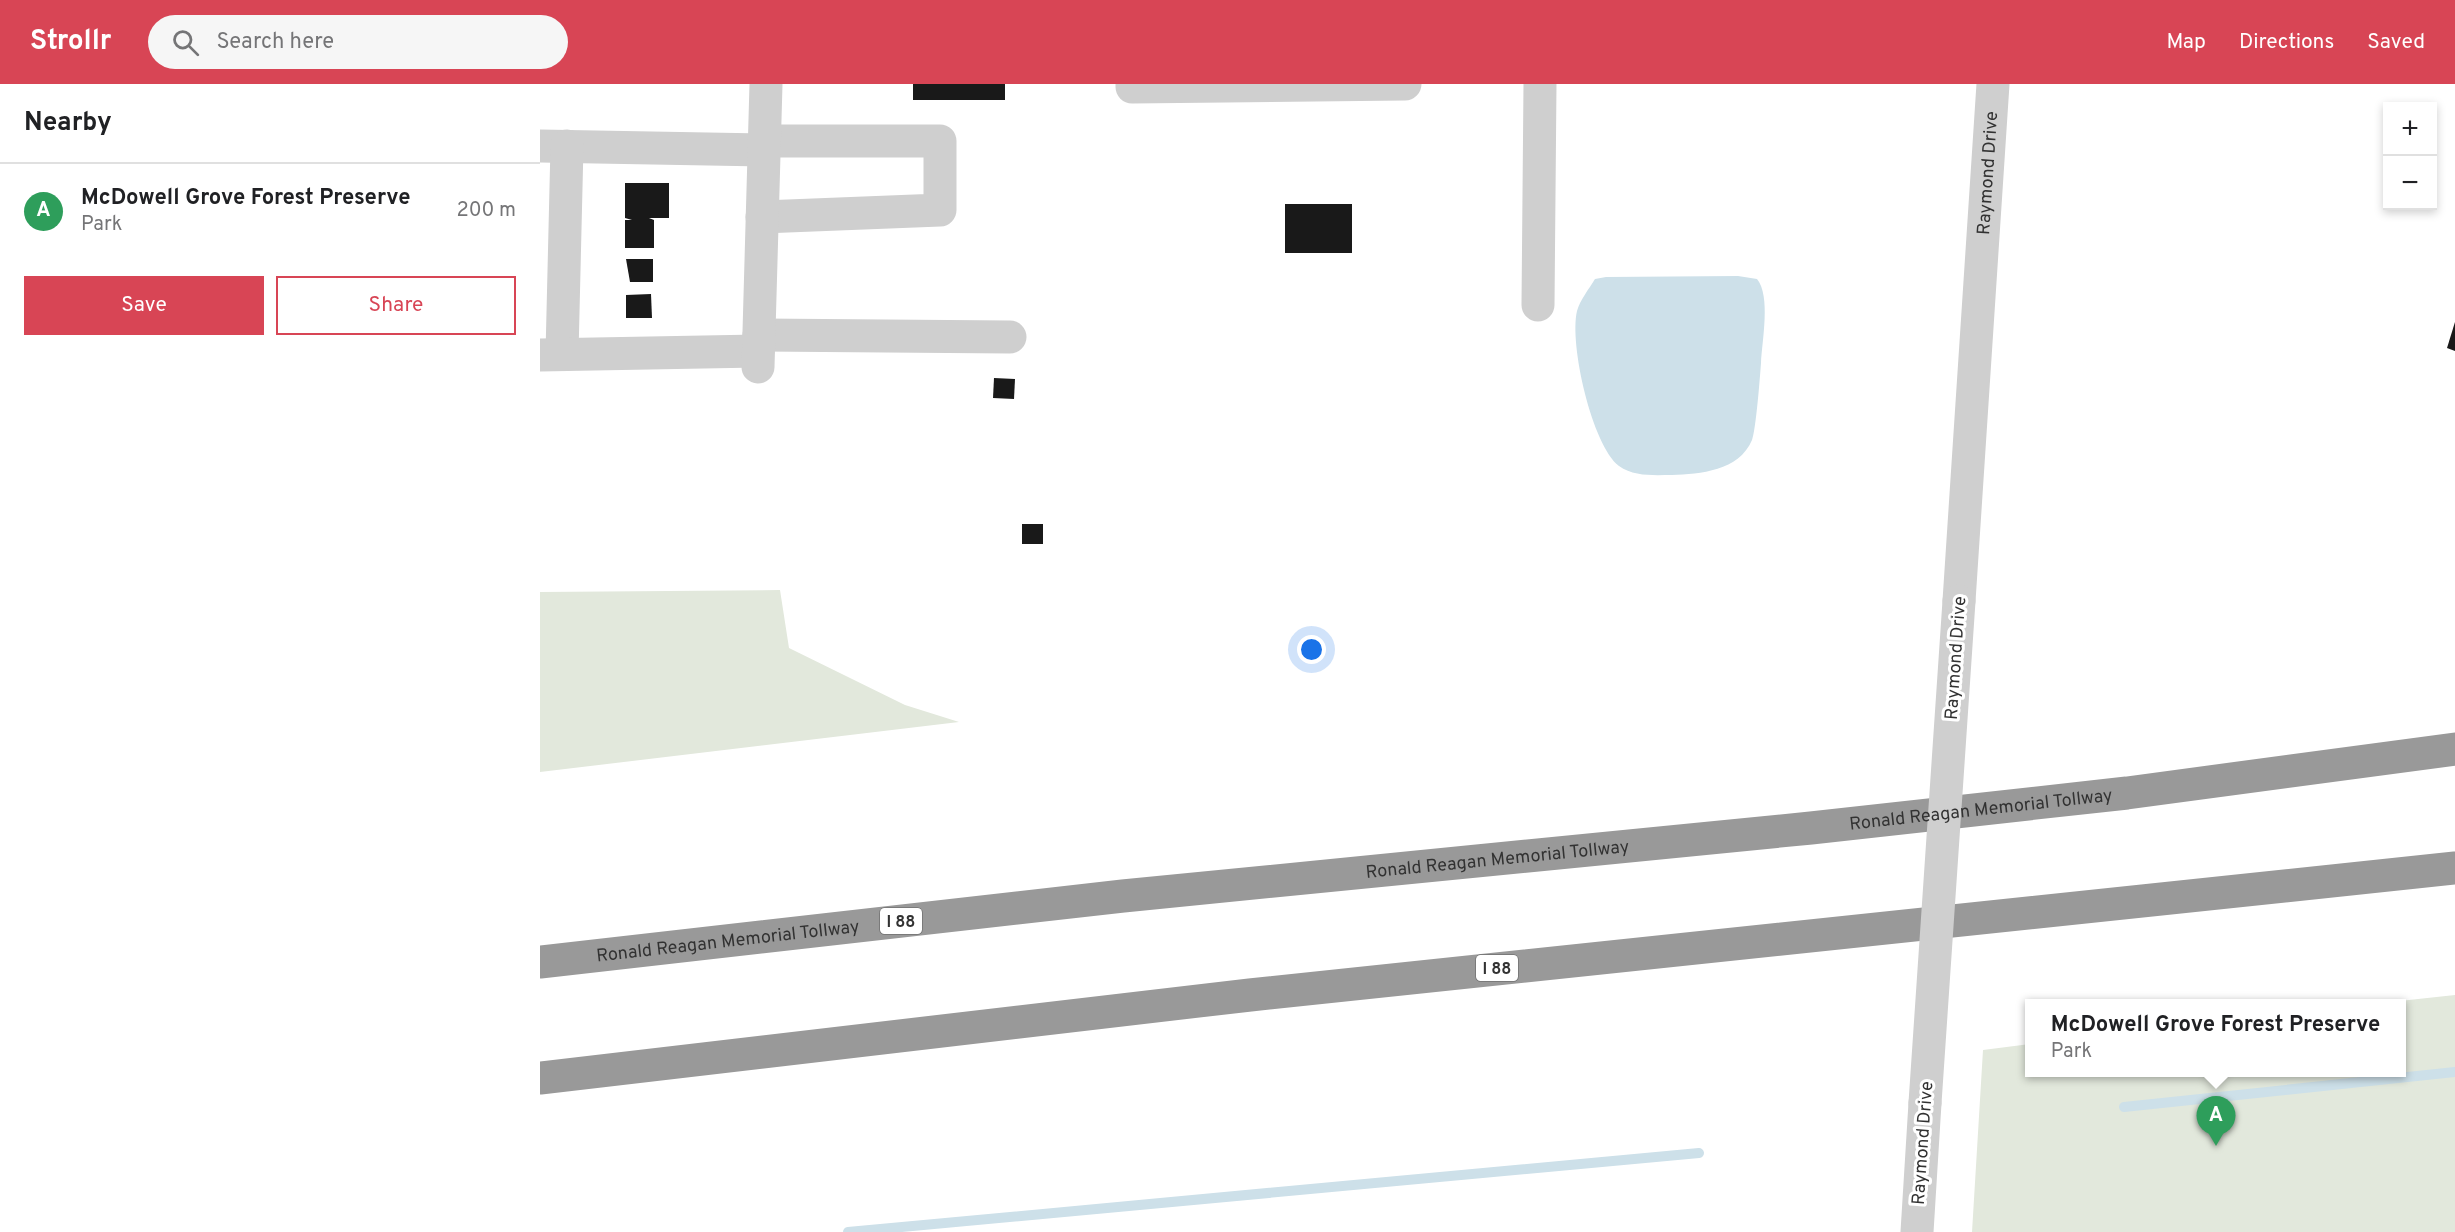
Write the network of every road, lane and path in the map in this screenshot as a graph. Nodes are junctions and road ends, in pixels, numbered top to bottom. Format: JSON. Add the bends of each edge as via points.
{"nodes":[{"id":1,"x":766,"y":84,"type":"edge"},
{"id":2,"x":1132,"y":84,"type":"edge"},
{"id":3,"x":1405,"y":84,"type":"edge"},
{"id":4,"x":1540,"y":84,"type":"edge"},
{"id":5,"x":1993,"y":84,"type":"edge"},
{"id":6,"x":765,"y":145,"type":"junction"},
{"id":7,"x":553,"y":146,"type":"edge"},
{"id":8,"x":762,"y":217,"type":"junction"},
{"id":9,"x":1538,"y":305,"type":"dead end"},
{"id":10,"x":1010,"y":337,"type":"dead end"},
{"id":11,"x":758,"y":351,"type":"junction"},
{"id":12,"x":551,"y":354,"type":"edge"},
{"id":13,"x":2455,"y":749,"type":"edge"},
{"id":14,"x":2455,"y":868,"type":"edge"},
{"id":15,"x":540,"y":962,"type":"edge"},
{"id":16,"x":540,"y":1078,"type":"edge"},
{"id":17,"x":1917,"y":1232,"type":"edge"}],
"edges":[{"from":1,"to":6,"type":"street"},
{"from":2,"to":3,"type":"street"},
{"from":4,"to":9,"type":"street"},
{"from":5,"to":17,"type":"street","name":"Raymond Drive","bridge":true},
{"from":6,"to":7,"type":"street"},
{"from":6,"to":8,"type":"street"},
{"from":6,"to":8,"type":"street","via":[[940,141],[940,210]]},
{"from":7,"to":12,"type":"street"},
{"from":8,"to":11,"type":"street"},
{"from":10,"to":11,"type":"street"},
{"from":11,"to":12,"type":"street"},
{"from":13,"to":15,"type":"highway","name":"Ronald Reagan Memorial Tollway","number":"I 88","via":[[2115,794],[1811,828],[1123,896]]},
{"from":14,"to":16,"type":"highway","number":"I 88","via":[[1250,995]]}]}
